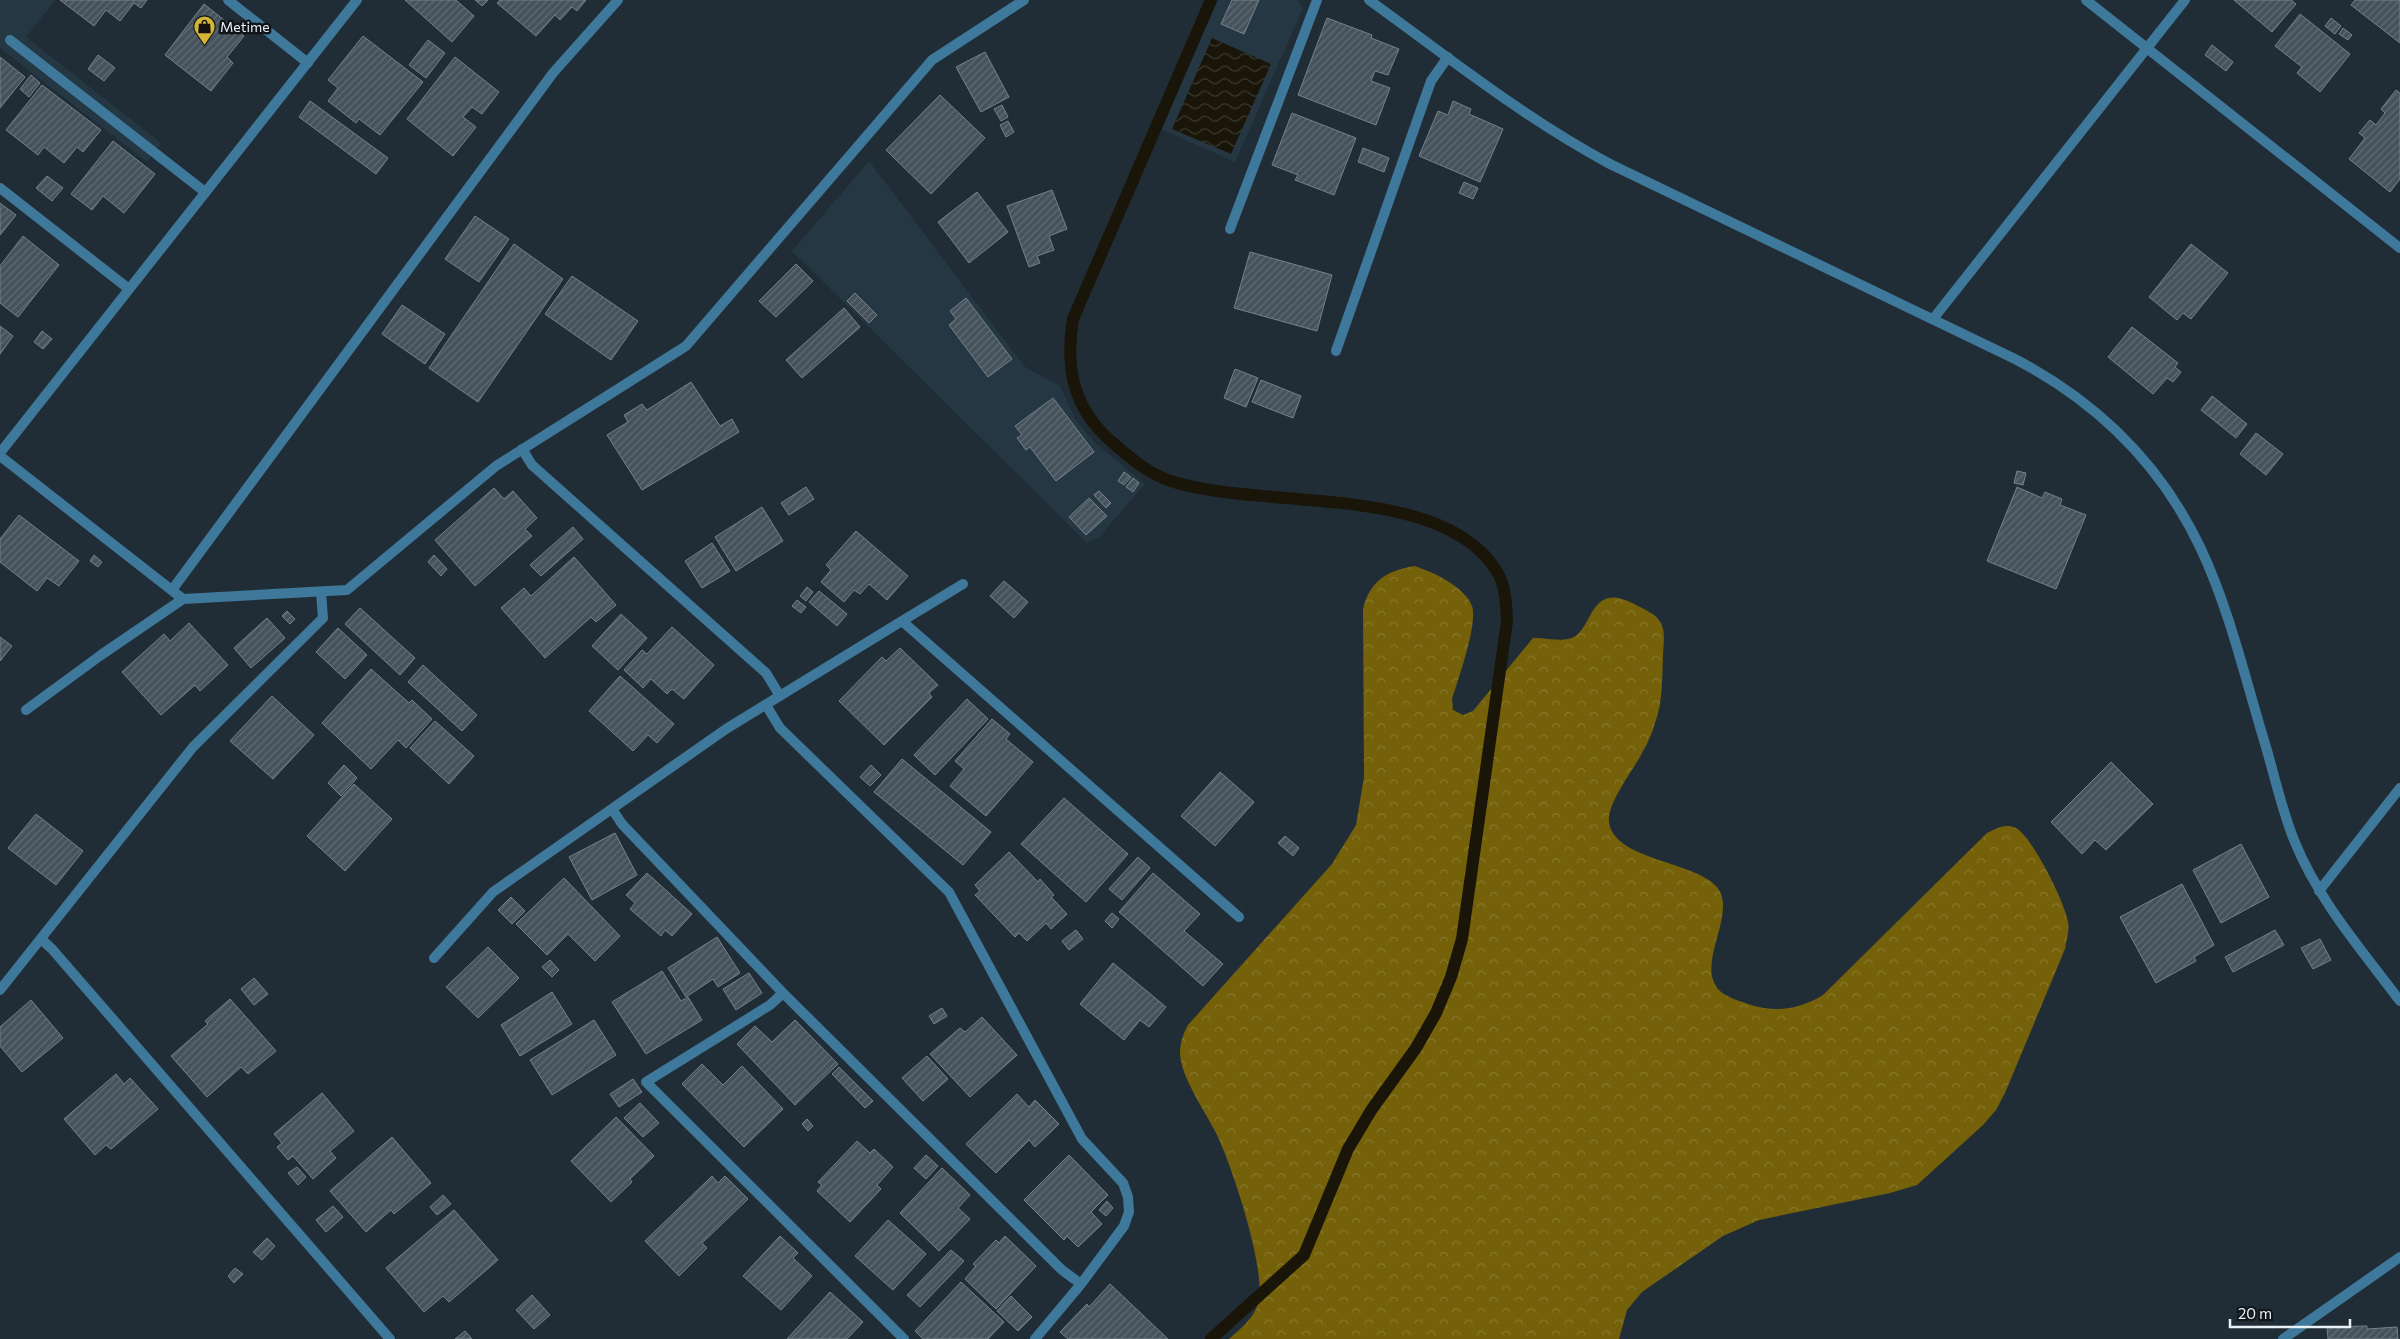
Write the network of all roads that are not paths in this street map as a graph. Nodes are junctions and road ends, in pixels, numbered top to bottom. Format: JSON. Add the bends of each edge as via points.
{"nodes":[{"id":1,"x":228,"y":0,"type":"edge"},
{"id":2,"x":357,"y":0,"type":"edge"},
{"id":3,"x":618,"y":0,"type":"edge"},
{"id":4,"x":1024,"y":0,"type":"edge"},
{"id":5,"x":1317,"y":0,"type":"edge"},
{"id":6,"x":1369,"y":0,"type":"edge"},
{"id":7,"x":2086,"y":0,"type":"edge"},
{"id":8,"x":2185,"y":0,"type":"edge"},
{"id":9,"x":10,"y":40,"type":"dead end"},
{"id":10,"x":2147,"y":48,"type":"junction"},
{"id":11,"x":1448,"y":57,"type":"junction"},
{"id":12,"x":308,"y":63,"type":"junction"},
{"id":13,"x":0,"y":188,"type":"edge"},
{"id":14,"x":205,"y":192,"type":"junction"},
{"id":15,"x":1230,"y":229,"type":"dead end"},
{"id":16,"x":2400,"y":248,"type":"edge"},
{"id":17,"x":129,"y":289,"type":"junction"},
{"id":18,"x":1932,"y":319,"type":"junction"},
{"id":19,"x":1336,"y":352,"type":"dead end"},
{"id":20,"x":522,"y":449,"type":"junction"},
{"id":21,"x":0,"y":455,"type":"edge"},
{"id":22,"x":963,"y":584,"type":"dead end"},
{"id":23,"x":172,"y":590,"type":"junction"},
{"id":24,"x":321,"y":592,"type":"junction"},
{"id":25,"x":184,"y":599,"type":"junction"},
{"id":26,"x":902,"y":621,"type":"junction"},
{"id":27,"x":780,"y":696,"type":"junction"},
{"id":28,"x":766,"y":705,"type":"junction"},
{"id":29,"x":26,"y":710,"type":"dead end"},
{"id":30,"x":2400,"y":788,"type":"edge"},
{"id":31,"x":612,"y":809,"type":"junction"},
{"id":32,"x":2319,"y":890,"type":"junction"},
{"id":33,"x":1238,"y":917,"type":"dead end"},
{"id":34,"x":40,"y":939,"type":"junction"},
{"id":35,"x":434,"y":958,"type":"dead end"},
{"id":36,"x":0,"y":990,"type":"edge"},
{"id":37,"x":783,"y":993,"type":"junction"},
{"id":38,"x":2400,"y":1001,"type":"edge"},
{"id":39,"x":2400,"y":1257,"type":"edge"},
{"id":40,"x":1081,"y":1284,"type":"junction"},
{"id":41,"x":390,"y":1339,"type":"edge"},
{"id":42,"x":904,"y":1339,"type":"edge"},
{"id":43,"x":1035,"y":1339,"type":"edge"},
{"id":44,"x":2284,"y":1339,"type":"edge"}],
"edges":[{"from":1,"to":12,"type":"street"},
{"from":2,"to":12,"type":"street"},
{"from":3,"to":23,"type":"street","via":[[553,73]]},
{"from":4,"to":20,"type":"street","via":[[932,60],[686,346]]},
{"from":5,"to":15,"type":"street"},
{"from":6,"to":11,"type":"street"},
{"from":7,"to":10,"type":"street"},
{"from":8,"to":10,"type":"street"},
{"from":9,"to":14,"type":"street"},
{"from":10,"to":16,"type":"street"},
{"from":10,"to":18,"type":"street"},
{"from":11,"to":18,"type":"street","via":[[1570,143]]},
{"from":11,"to":19,"type":"street","via":[[1431,81]]},
{"from":12,"to":14,"type":"street"},
{"from":13,"to":17,"type":"street"},
{"from":14,"to":17,"type":"street"},
{"from":17,"to":21,"type":"street"},
{"from":18,"to":32,"type":"street","via":[[2051,378],[2088,405],[2141,457],[2179,509],[2201,550],[2217,592],[2293,838]]},
{"from":20,"to":24,"type":"street","via":[[496,466],[347,590]]},
{"from":20,"to":27,"type":"street","via":[[532,464],[766,673]]},
{"from":21,"to":23,"type":"street"},
{"from":22,"to":26,"type":"street"},
{"from":23,"to":25,"type":"street"},
{"from":24,"to":25,"type":"street"},
{"from":24,"to":34,"type":"street","via":[[323,618],[193,747]]},
{"from":25,"to":29,"type":"street"},
{"from":26,"to":27,"type":"street"},
{"from":26,"to":33,"type":"street"},
{"from":27,"to":28,"type":"street"},
{"from":28,"to":31,"type":"street"},
{"from":28,"to":40,"type":"street","via":[[780,728],[949,892],[1082,1139],[1123,1184],[1129,1212],[1124,1226]]},
{"from":30,"to":32,"type":"street"},
{"from":31,"to":35,"type":"street","via":[[493,892]]},
{"from":31,"to":37,"type":"street","via":[[622,824]]},
{"from":32,"to":38,"type":"street"},
{"from":34,"to":36,"type":"street"},
{"from":34,"to":41,"type":"street"},
{"from":37,"to":40,"type":"street","via":[[1062,1270]]},
{"from":37,"to":42,"type":"street","via":[[770,1005],[646,1082]]},
{"from":39,"to":44,"type":"street"},
{"from":40,"to":43,"type":"street"}]}
